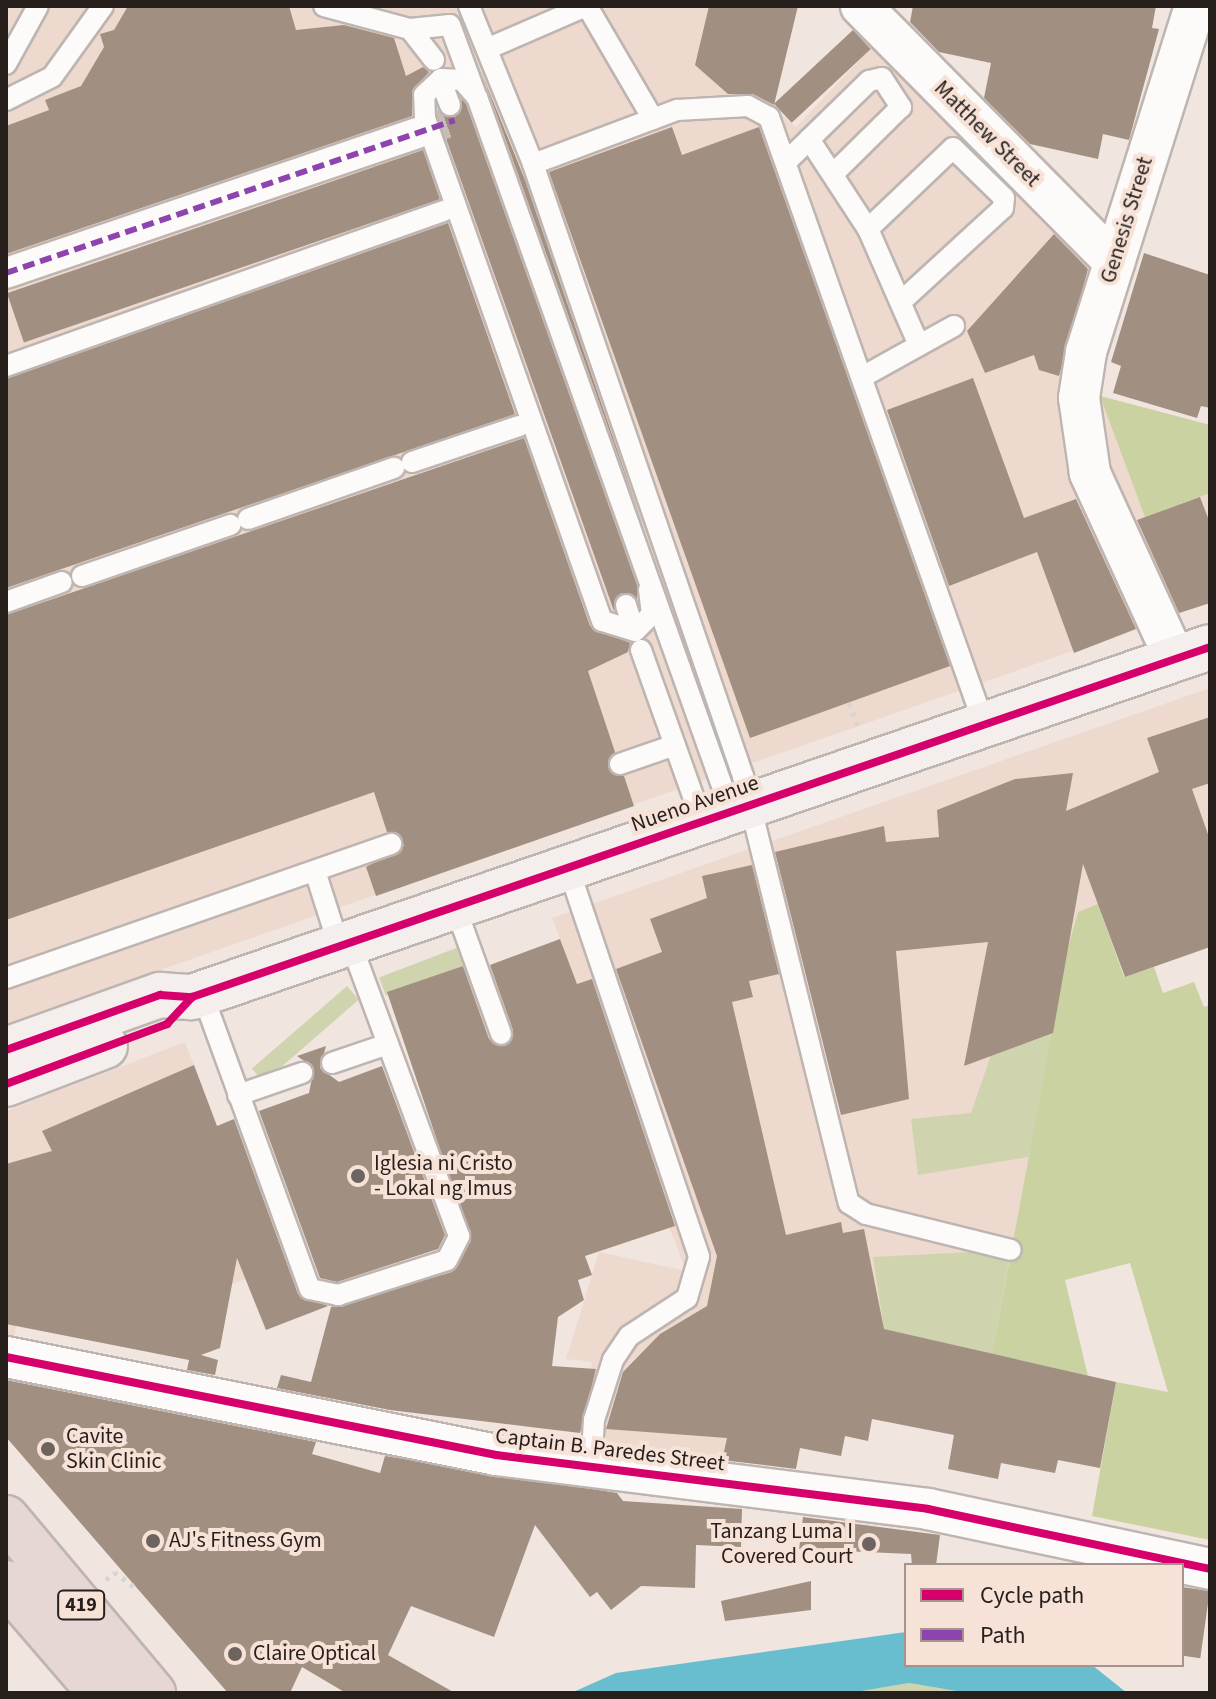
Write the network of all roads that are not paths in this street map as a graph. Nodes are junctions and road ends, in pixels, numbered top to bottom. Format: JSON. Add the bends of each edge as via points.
{"nodes":[{"id":1,"x":38,"y":6,"type":"edge"},
{"id":2,"x":103,"y":6,"type":"edge"},
{"id":3,"x":324,"y":6,"type":"edge"},
{"id":4,"x":469,"y":6,"type":"edge"},
{"id":5,"x":587,"y":6,"type":"edge"},
{"id":6,"x":861,"y":6,"type":"edge"},
{"id":7,"x":1195,"y":6,"type":"edge"},
{"id":8,"x":410,"y":29,"type":"junction"},
{"id":9,"x":489,"y":48,"type":"junction"},
{"id":10,"x":434,"y":60,"type":"dead end"},
{"id":11,"x":6,"y":64,"type":"edge"},
{"id":12,"x":477,"y":97,"type":"junction"},
{"id":13,"x":6,"y":100,"type":"edge"},
{"id":14,"x":653,"y":119,"type":"junction"},
{"id":15,"x":418,"y":133,"type":"tunnel mouth"},
{"id":16,"x":809,"y":139,"type":"junction"},
{"id":17,"x":788,"y":160,"type":"junction"},
{"id":18,"x":533,"y":164,"type":"junction"},
{"id":19,"x":836,"y":171,"type":"junction"},
{"id":20,"x":444,"y":211,"type":"dead end"},
{"id":21,"x":868,"y":229,"type":"junction"},
{"id":22,"x":1114,"y":262,"type":"junction"},
{"id":23,"x":6,"y":273,"type":"edge"},
{"id":24,"x":904,"y":299,"type":"junction"},
{"id":25,"x":954,"y":326,"type":"dead end"},
{"id":26,"x":919,"y":345,"type":"junction"},
{"id":27,"x":6,"y":366,"type":"edge"},
{"id":28,"x":864,"y":376,"type":"junction"},
{"id":29,"x":519,"y":426,"type":"dead end"},
{"id":30,"x":649,"y":590,"type":"junction"},
{"id":31,"x":6,"y":602,"type":"edge"},
{"id":32,"x":641,"y":650,"type":"dead end"},
{"id":33,"x":1192,"y":653,"type":"edge"},
{"id":34,"x":984,"y":724,"type":"junction"},
{"id":35,"x":675,"y":745,"type":"junction"},
{"id":36,"x":620,"y":764,"type":"dead end"},
{"id":37,"x":728,"y":812,"type":"junction"},
{"id":38,"x":391,"y":844,"type":"dead end"},
{"id":39,"x":568,"y":867,"type":"junction"},
{"id":40,"x":315,"y":871,"type":"junction"},
{"id":41,"x":455,"y":906,"type":"junction"},
{"id":42,"x":344,"y":944,"type":"junction"},
{"id":43,"x":6,"y":978,"type":"edge"},
{"id":44,"x":197,"y":995,"type":"junction"},
{"id":45,"x":501,"y":1034,"type":"dead end"},
{"id":46,"x":388,"y":1044,"type":"junction"},
{"id":47,"x":6,"y":1050,"type":"edge"},
{"id":48,"x":332,"y":1063,"type":"dead end"},
{"id":49,"x":302,"y":1073,"type":"dead end"},
{"id":50,"x":6,"y":1084,"type":"edge"},
{"id":51,"x":238,"y":1095,"type":"junction"},
{"id":52,"x":1011,"y":1250,"type":"dead end"},
{"id":53,"x":6,"y":1357,"type":"edge"},
{"id":54,"x":591,"y":1468,"type":"junction"},
{"id":55,"x":6,"y":1518,"type":"edge"},
{"id":56,"x":1182,"y":1563,"type":"edge"},
{"id":57,"x":1184,"y":1563,"type":"edge"},
{"id":58,"x":1210,"y":1569,"type":"edge"},
{"id":59,"x":6,"y":1583,"type":"edge"},
{"id":60,"x":101,"y":1693,"type":"edge"},
{"id":61,"x":153,"y":1693,"type":"edge"}],
"edges":[{"from":1,"to":11,"type":"lane"},
{"from":2,"to":13,"type":"lane","via":[[52,77]]},
{"from":3,"to":8,"type":"lane"},
{"from":4,"to":9,"type":"lane"},
{"from":5,"to":9,"type":"lane"},
{"from":5,"to":14,"type":"lane"},
{"from":6,"to":22,"type":"street","name":"Matthew Street"},
{"from":7,"to":22,"type":"street","name":"Genesis Street"},
{"from":8,"to":10,"type":"lane"},
{"from":8,"to":12,"type":"lane","via":[[450,25]]},
{"from":9,"to":18,"type":"lane"},
{"from":12,"to":30,"type":"lane"},
{"from":12,"to":30,"type":"lane","via":[[452,77],[430,85],[422,107],[602,621],[635,631],[652,614]]},
{"from":14,"to":17,"type":"lane","via":[[677,110],[748,106],[769,117]]},
{"from":14,"to":18,"type":"lane"},
{"from":15,"to":23,"type":"street"},
{"from":16,"to":17,"type":"lane"},
{"from":16,"to":19,"type":"lane"},
{"from":16,"to":19,"type":"lane","via":[[873,78],[902,98],[898,111]]},
{"from":17,"to":28,"type":"lane"},
{"from":18,"to":37,"type":"lane"},
{"from":19,"to":21,"type":"lane"},
{"from":20,"to":27,"type":"lane"},
{"from":21,"to":24,"type":"lane"},
{"from":21,"to":24,"type":"lane","via":[[953,148],[1004,198],[1003,208]]},
{"from":22,"to":33,"type":"street","name":"Genesis Street","via":[[1080,374],[1087,437],[1113,463],[1155,566],[1152,597]]},
{"from":24,"to":26,"type":"lane"},
{"from":25,"to":26,"type":"lane"},
{"from":26,"to":28,"type":"lane"},
{"from":28,"to":34,"type":"lane"},
{"from":29,"to":31,"type":"lane"},
{"from":30,"to":37,"type":"lane","via":[[667,623]]},
{"from":32,"to":35,"type":"lane"},
{"from":33,"to":34,"type":"main road","name":"Nueno Avenue"},
{"from":34,"to":37,"type":"main road","name":"Nueno Avenue"},
{"from":35,"to":36,"type":"lane"},
{"from":35,"to":37,"type":"lane"},
{"from":37,"to":39,"type":"main road","name":"Nueno Avenue"},
{"from":37,"to":52,"type":"lane","via":[[849,1203],[857,1212]]},
{"from":38,"to":40,"type":"lane"},
{"from":39,"to":41,"type":"main road","name":"Nueno Avenue"},
{"from":39,"to":54,"type":"lane","via":[[699,1257],[687,1298],[629,1336],[613,1360],[594,1420]]},
{"from":40,"to":42,"type":"lane"},
{"from":40,"to":43,"type":"lane"},
{"from":41,"to":42,"type":"main road","name":"Nueno Avenue"},
{"from":41,"to":45,"type":"lane"},
{"from":42,"to":44,"type":"main road","name":"Nueno Avenue"},
{"from":42,"to":46,"type":"lane"},
{"from":44,"to":47,"type":"main road","name":"Nueno Avenue","via":[[120,999]]},
{"from":44,"to":50,"type":"main road","name":"Nueno Avenue","via":[[167,1024]]},
{"from":44,"to":51,"type":"lane"},
{"from":46,"to":48,"type":"lane"},
{"from":46,"to":51,"type":"lane","via":[[459,1236],[447,1260],[338,1295],[310,1289]]},
{"from":49,"to":51,"type":"lane"},
{"from":53,"to":54,"type":"street","name":"Captain B. Paredes Street","via":[[411,1440]]},
{"from":54,"to":56,"type":"street","name":"Captain B. Paredes Street","via":[[928,1509]]},
{"from":55,"to":61,"type":"highway","number":"419"},
{"from":57,"to":58,"type":"street","name":"Captain B. Paredes Street"},
{"from":59,"to":60,"type":"highway","number":"419"}]}
